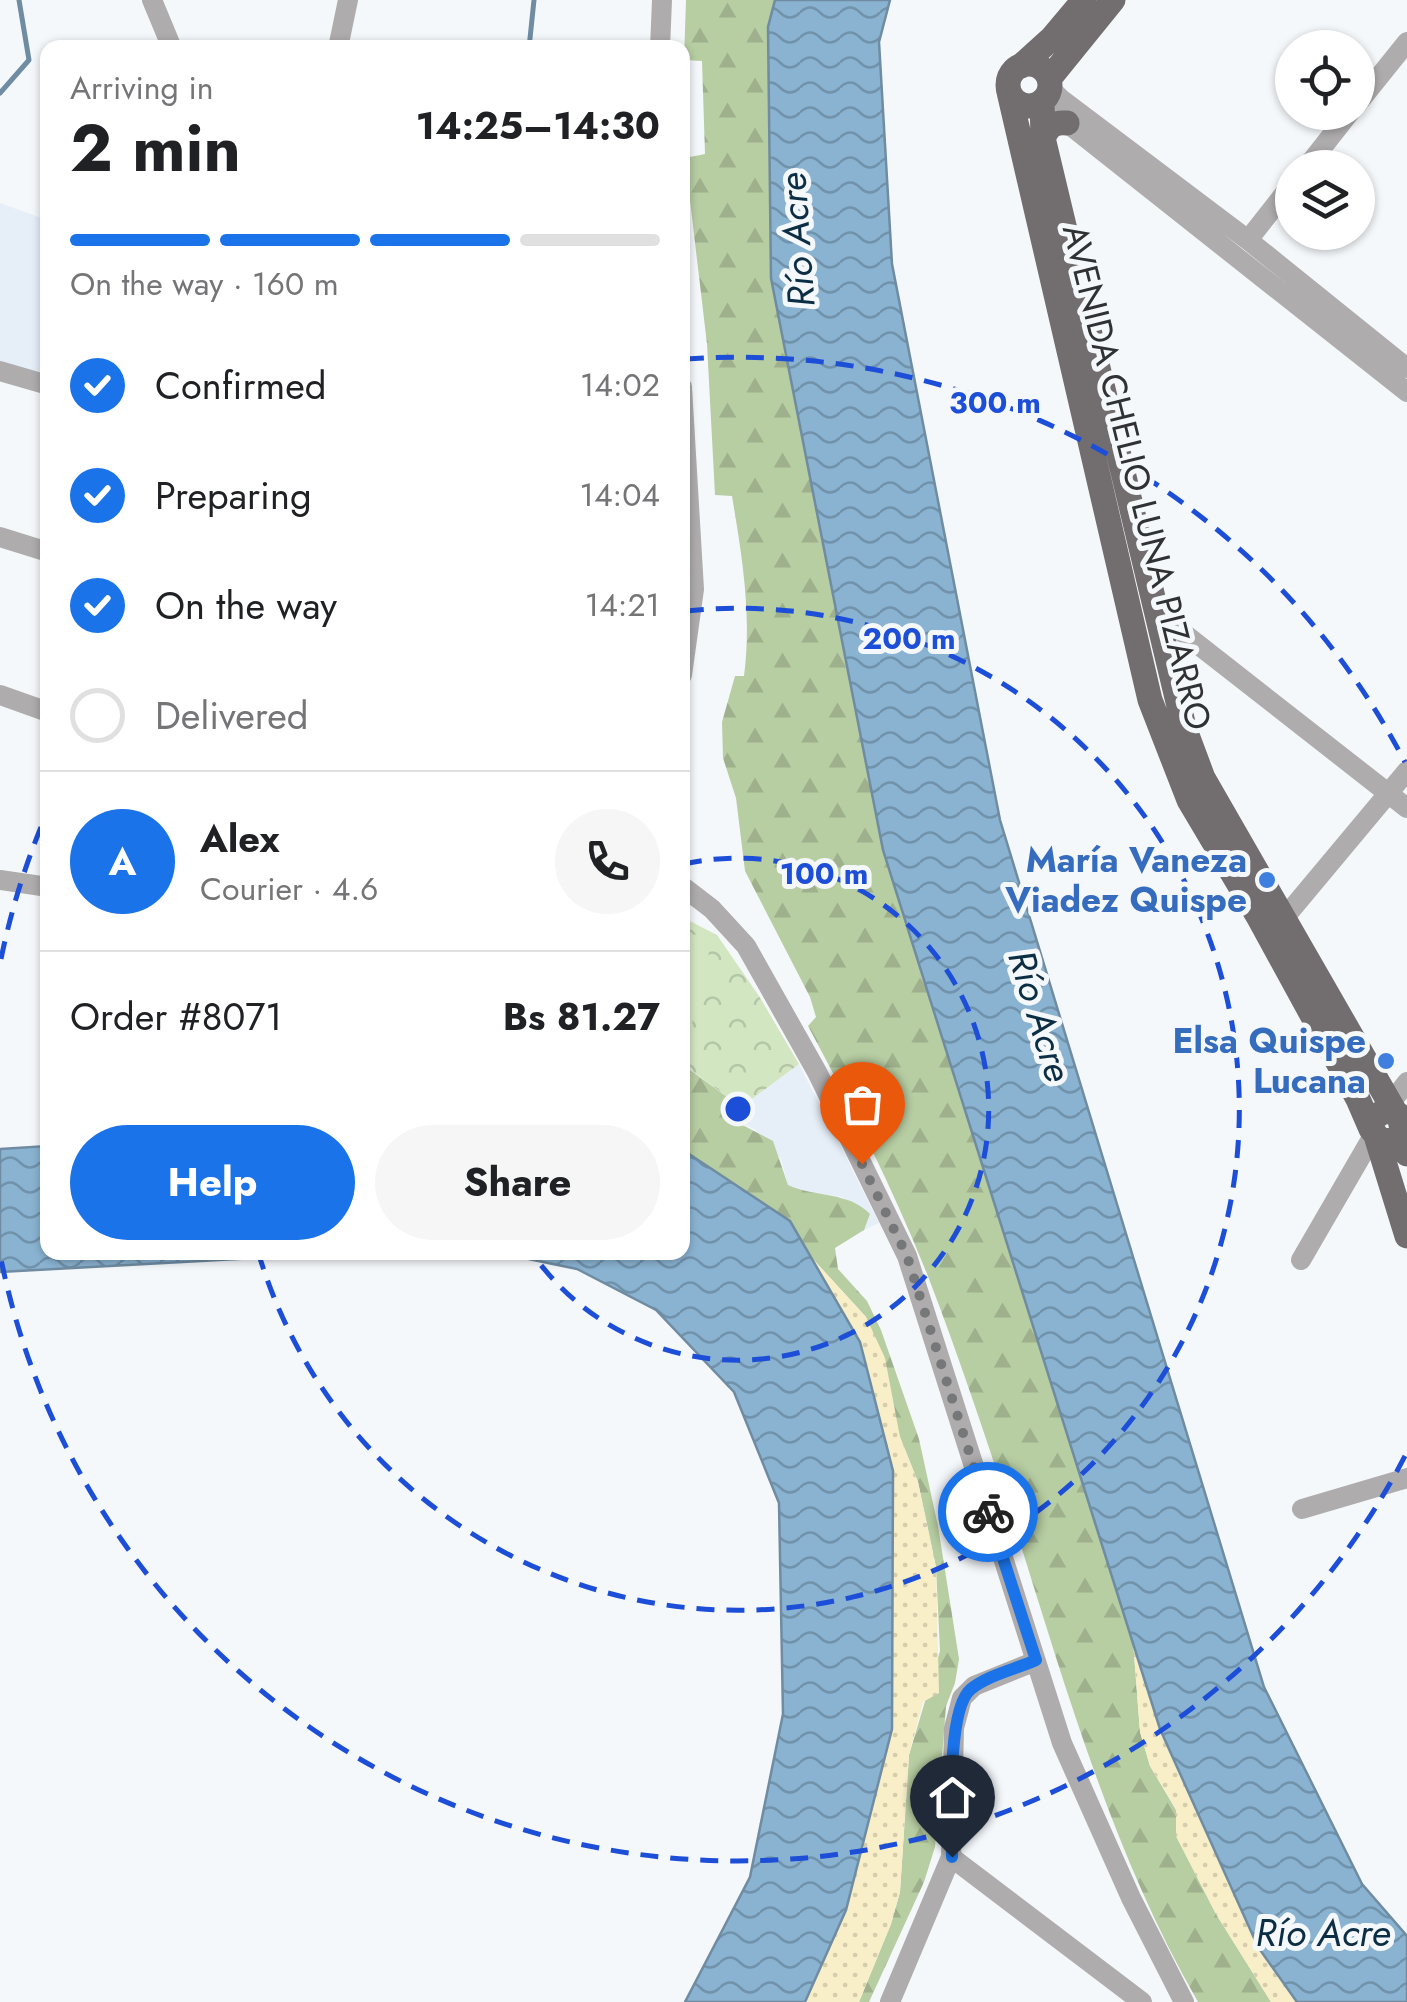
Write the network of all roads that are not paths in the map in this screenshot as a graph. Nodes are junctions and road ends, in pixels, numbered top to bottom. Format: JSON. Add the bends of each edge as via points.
{"nodes":[{"id":1,"x":152,"y":0,"type":"edge"},
{"id":2,"x":662,"y":0,"type":"edge"},
{"id":3,"x":1084,"y":0,"type":"edge"},
{"id":4,"x":1113,"y":0,"type":"edge"},
{"id":5,"x":345,"y":4,"type":"edge"},
{"id":6,"x":169,"y":40,"type":"edge"},
{"id":7,"x":339,"y":40,"type":"edge"},
{"id":8,"x":660,"y":40,"type":"edge"},
{"id":9,"x":1407,"y":42,"type":"edge"},
{"id":10,"x":1375,"y":82,"type":"edge"},
{"id":11,"x":1036,"y":96,"type":"junction"},
{"id":12,"x":1067,"y":124,"type":"junction"},
{"id":13,"x":1336,"y":130,"type":"edge"},
{"id":14,"x":1042,"y":138,"type":"junction"},
{"id":15,"x":1320,"y":150,"type":"edge"},
{"id":16,"x":1275,"y":206,"type":"edge"},
{"id":17,"x":1248,"y":240,"type":"junction"},
{"id":18,"x":1407,"y":368,"type":"edge"},
{"id":19,"x":0,"y":370,"type":"edge"},
{"id":20,"x":40,"y":383,"type":"edge"},
{"id":21,"x":1407,"y":392,"type":"edge"},
{"id":22,"x":0,"y":537,"type":"edge"},
{"id":23,"x":40,"y":550,"type":"edge"},
{"id":24,"x":1159,"y":614,"type":"junction"},
{"id":25,"x":0,"y":695,"type":"edge"},
{"id":26,"x":40,"y":709,"type":"edge"},
{"id":27,"x":1407,"y":772,"type":"edge"},
{"id":28,"x":1398,"y":801,"type":"edge"},
{"id":29,"x":0,"y":880,"type":"edge"},
{"id":30,"x":40,"y":886,"type":"edge"},
{"id":31,"x":690,"y":892,"type":"edge"},
{"id":32,"x":1285,"y":917,"type":"junction"},
{"id":33,"x":1407,"y":1082,"type":"edge"},
{"id":34,"x":1392,"y":1127,"type":"edge"},
{"id":35,"x":1407,"y":1236,"type":"edge"},
{"id":36,"x":1301,"y":1260,"type":"dead end"},
{"id":37,"x":1407,"y":1478,"type":"edge"},
{"id":38,"x":1302,"y":1509,"type":"dead end"},
{"id":39,"x":1036,"y":1660,"type":"junction"},
{"id":40,"x":952,"y":1857,"type":"junction"},
{"id":41,"x":894,"y":2000,"type":"edge"},
{"id":42,"x":1142,"y":2002,"type":"edge"},
{"id":43,"x":1184,"y":2002,"type":"edge"}],
"edges":[{"from":1,"to":6,"type":"street"},
{"from":2,"to":8,"type":"street"},
{"from":3,"to":11,"type":"main road","via":[[1012,74]]},
{"from":4,"to":11,"type":"main road"},
{"from":5,"to":7,"type":"street"},
{"from":9,"to":10,"type":"street"},
{"from":11,"to":12,"type":"street"},
{"from":11,"to":14,"type":"main road","name":"AVENIDA CHELIO LUNA PIZARRO"},
{"from":11,"to":17,"type":"street","via":[[1061,99]]},
{"from":11,"to":34,"type":"main road","name":"AVENIDA CHELIO LUNA PIZARRO","via":[[1150,700],[1196,814],[1358,1098]]},
{"from":12,"to":14,"type":"main road","via":[[1056,122]]},
{"from":12,"to":21,"type":"street"},
{"from":13,"to":15,"type":"street"},
{"from":14,"to":24,"type":"main road","name":"AVENIDA CHELIO LUNA PIZARRO"},
{"from":16,"to":17,"type":"street"},
{"from":17,"to":18,"type":"street"},
{"from":19,"to":20,"type":"street"},
{"from":22,"to":23,"type":"street"},
{"from":24,"to":28,"type":"street"},
{"from":24,"to":32,"type":"main road","name":"AVENIDA CHELIO LUNA PIZARRO","via":[[1184,727],[1204,778]]},
{"from":25,"to":26,"type":"street"},
{"from":27,"to":28,"type":"street"},
{"from":28,"to":32,"type":"street"},
{"from":29,"to":30,"type":"street"},
{"from":31,"to":39,"type":"street","via":[[746,946],[907,1256]]},
{"from":32,"to":34,"type":"main road","name":"AVENIDA CHELIO LUNA PIZARRO"},
{"from":33,"to":34,"type":"street"},
{"from":34,"to":35,"type":"main road","name":"AVENIDA CHELIO LUNA PIZARRO"},
{"from":34,"to":36,"type":"street"},
{"from":37,"to":38,"type":"street"},
{"from":39,"to":40,"type":"street","via":[[974,1686],[962,1698],[954,1728]]},
{"from":39,"to":43,"type":"street","via":[[1062,1743]]},
{"from":40,"to":41,"type":"street"},
{"from":40,"to":42,"type":"street"}]}
